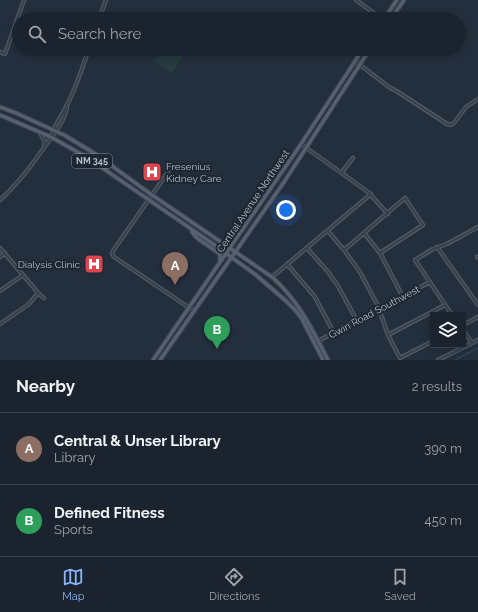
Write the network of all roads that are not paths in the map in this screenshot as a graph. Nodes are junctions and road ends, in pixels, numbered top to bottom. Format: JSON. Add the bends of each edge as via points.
{"nodes":[{"id":1,"x":24,"y":0,"type":"edge"},
{"id":2,"x":106,"y":0,"type":"edge"},
{"id":3,"x":356,"y":0,"type":"edge"},
{"id":4,"x":397,"y":0,"type":"edge"},
{"id":5,"x":404,"y":0,"type":"edge"},
{"id":6,"x":20,"y":12,"type":"edge"},
{"id":7,"x":102,"y":12,"type":"edge"},
{"id":8,"x":373,"y":12,"type":"edge"},
{"id":9,"x":388,"y":12,"type":"edge"},
{"id":10,"x":396,"y":12,"type":"edge"},
{"id":11,"x":12,"y":34,"type":"edge"},
{"id":12,"x":0,"y":52,"type":"edge"},
{"id":13,"x":86,"y":56,"type":"edge"},
{"id":14,"x":359,"y":56,"type":"edge"},
{"id":15,"x":365,"y":56,"type":"edge"},
{"id":16,"x":355,"y":61,"type":"junction"},
{"id":17,"x":360,"y":64,"type":"junction"},
{"id":18,"x":478,"y":100,"type":"edge"},
{"id":19,"x":0,"y":107,"type":"edge"},
{"id":20,"x":67,"y":107,"type":"junction"},
{"id":21,"x":0,"y":115,"type":"edge"},
{"id":22,"x":60,"y":125,"type":"junction"},
{"id":23,"x":54,"y":131,"type":"junction"},
{"id":24,"x":40,"y":132,"type":"junction"},
{"id":25,"x":64,"y":135,"type":"junction"},
{"id":26,"x":51,"y":137,"type":"junction"},
{"id":27,"x":301,"y":144,"type":"junction"},
{"id":28,"x":306,"y":148,"type":"junction"},
{"id":29,"x":43,"y":149,"type":"junction"},
{"id":30,"x":353,"y":158,"type":"dead end"},
{"id":31,"x":168,"y":172,"type":"dead end"},
{"id":32,"x":342,"y":172,"type":"junction"},
{"id":33,"x":371,"y":194,"type":"junction"},
{"id":34,"x":152,"y":195,"type":"junction"},
{"id":35,"x":0,"y":200,"type":"edge"},
{"id":36,"x":148,"y":200,"type":"junction"},
{"id":37,"x":388,"y":214,"type":"junction"},
{"id":38,"x":478,"y":227,"type":"edge"},
{"id":39,"x":189,"y":228,"type":"junction"},
{"id":40,"x":328,"y":231,"type":"junction"},
{"id":41,"x":364,"y":233,"type":"junction"},
{"id":42,"x":437,"y":247,"type":"junction"},
{"id":43,"x":0,"y":248,"type":"edge"},
{"id":44,"x":307,"y":248,"type":"junction"},
{"id":45,"x":230,"y":249,"type":"junction"},
{"id":46,"x":344,"y":250,"type":"junction"},
{"id":47,"x":235,"y":252,"type":"junction"},
{"id":48,"x":5,"y":253,"type":"junction"},
{"id":49,"x":380,"y":253,"type":"junction"},
{"id":50,"x":226,"y":254,"type":"junction"},
{"id":51,"x":0,"y":257,"type":"edge"},
{"id":52,"x":231,"y":258,"type":"junction"},
{"id":53,"x":220,"y":262,"type":"junction"},
{"id":54,"x":287,"y":264,"type":"junction"},
{"id":55,"x":23,"y":275,"type":"junction"},
{"id":56,"x":272,"y":277,"type":"junction"},
{"id":57,"x":430,"y":282,"type":"junction"},
{"id":58,"x":0,"y":292,"type":"edge"},
{"id":59,"x":38,"y":293,"type":"junction"},
{"id":60,"x":403,"y":297,"type":"junction"},
{"id":61,"x":44,"y":298,"type":"dead end"},
{"id":62,"x":446,"y":305,"type":"junction"},
{"id":63,"x":478,"y":305,"type":"edge"},
{"id":64,"x":189,"y":308,"type":"junction"},
{"id":65,"x":380,"y":309,"type":"junction"},
{"id":66,"x":194,"y":311,"type":"junction"},
{"id":67,"x":450,"y":312,"type":"edge"},
{"id":68,"x":478,"y":317,"type":"edge"},
{"id":69,"x":357,"y":321,"type":"junction"},
{"id":70,"x":466,"y":323,"type":"edge"},
{"id":71,"x":0,"y":324,"type":"edge"},
{"id":72,"x":334,"y":333,"type":"junction"},
{"id":73,"x":466,"y":334,"type":"edge"},
{"id":74,"x":388,"y":335,"type":"junction"},
{"id":75,"x":478,"y":340,"type":"edge"},
{"id":76,"x":318,"y":341,"type":"junction"},
{"id":77,"x":430,"y":343,"type":"edge"},
{"id":78,"x":472,"y":343,"type":"junction"},
{"id":79,"x":153,"y":360,"type":"edge"},
{"id":80,"x":160,"y":360,"type":"edge"},
{"id":81,"x":323,"y":360,"type":"edge"},
{"id":82,"x":328,"y":360,"type":"edge"},
{"id":83,"x":438,"y":360,"type":"edge"}],
"edges":[{"from":1,"to":6,"type":"street"},
{"from":2,"to":7,"type":"street"},
{"from":3,"to":8,"type":"street"},
{"from":4,"to":9,"type":"main road"},
{"from":5,"to":10,"type":"main road"},
{"from":11,"to":12,"type":"street","via":[[5,54]]},
{"from":13,"to":20,"type":"street"},
{"from":14,"to":16,"type":"main road","name":"Central Avenue Northwest"},
{"from":15,"to":17,"type":"main road"},
{"from":16,"to":17,"type":"street"},
{"from":16,"to":27,"type":"main road","name":"Central Avenue Northwest"},
{"from":17,"to":18,"type":"street","via":[[389,87],[447,124],[454,123],[463,111]]},
{"from":17,"to":28,"type":"main road"},
{"from":19,"to":23,"type":"main road","number":"NM 345"},
{"from":20,"to":22,"type":"street"},
{"from":20,"to":23,"type":"street"},
{"from":21,"to":24,"type":"main road","number":"NM 345"},
{"from":22,"to":23,"type":"street"},
{"from":22,"to":25,"type":"street"},
{"from":23,"to":25,"type":"main road","number":"NM 345"},
{"from":23,"to":26,"type":"street"},
{"from":24,"to":26,"type":"main road","number":"NM 345"},
{"from":24,"to":29,"type":"street","via":[[45,142]]},
{"from":25,"to":34,"type":"main road","number":"NM 345","via":[[94,153]]},
{"from":26,"to":29,"type":"street"},
{"from":26,"to":36,"type":"main road","number":"NM 345","via":[[88,158]]},
{"from":27,"to":28,"type":"street"},
{"from":27,"to":45,"type":"main road","name":"Central Avenue Northwest"},
{"from":28,"to":32,"type":"street"},
{"from":28,"to":47,"type":"main road"},
{"from":29,"to":35,"type":"street"},
{"from":30,"to":32,"type":"street"},
{"from":31,"to":34,"type":"street"},
{"from":32,"to":33,"type":"street"},
{"from":33,"to":37,"type":"street"},
{"from":33,"to":40,"type":"street"},
{"from":34,"to":36,"type":"street"},
{"from":34,"to":45,"type":"main road","number":"NM 345"},
{"from":36,"to":39,"type":"main road","number":"NM 345"},
{"from":36,"to":64,"type":"street","via":[[113,251],[113,255]]},
{"from":37,"to":41,"type":"street"},
{"from":37,"to":49,"type":"street","via":[[406,198],[423,225]]},
{"from":38,"to":42,"type":"street"},
{"from":39,"to":50,"type":"main road","number":"NM 345"},
{"from":39,"to":53,"type":"main road","via":[[197,238],[220,254]]},
{"from":40,"to":44,"type":"street"},
{"from":40,"to":46,"type":"street"},
{"from":41,"to":46,"type":"street"},
{"from":41,"to":49,"type":"street"},
{"from":42,"to":57,"type":"street","via":[[414,260]]},
{"from":42,"to":63,"type":"street"},
{"from":43,"to":48,"type":"street"},
{"from":44,"to":54,"type":"street"},
{"from":44,"to":69,"type":"street","via":[[335,280]]},
{"from":45,"to":47,"type":"main road","number":"NM 345"},
{"from":45,"to":50,"type":"main road","name":"Central Avenue Northwest"},
{"from":46,"to":65,"type":"street","via":[[360,272]]},
{"from":47,"to":52,"type":"main road"},
{"from":47,"to":56,"type":"main road"},
{"from":48,"to":51,"type":"street"},
{"from":48,"to":55,"type":"street"},
{"from":49,"to":60,"type":"street"},
{"from":50,"to":52,"type":"main road","number":"NM 345"},
{"from":50,"to":53,"type":"main road","name":"Central Avenue Northwest"},
{"from":52,"to":66,"type":"main road"},
{"from":52,"to":81,"type":"main road","via":[[291,306],[302,319]]},
{"from":53,"to":64,"type":"main road","name":"Central Avenue Northwest"},
{"from":54,"to":56,"type":"street"},
{"from":54,"to":72,"type":"street","via":[[315,297]]},
{"from":55,"to":58,"type":"street"},
{"from":55,"to":59,"type":"street"},
{"from":56,"to":76,"type":"main road","via":[[297,304]]},
{"from":57,"to":60,"type":"street","name":"Gwin Road Southwest"},
{"from":57,"to":62,"type":"street"},
{"from":59,"to":61,"type":"street"},
{"from":59,"to":71,"type":"street","via":[[29,304]]},
{"from":60,"to":65,"type":"street","name":"Gwin Road Southwest"},
{"from":62,"to":67,"type":"street"},
{"from":62,"to":74,"type":"street"},
{"from":64,"to":66,"type":"street"},
{"from":64,"to":79,"type":"main road","name":"Central Avenue Northwest"},
{"from":65,"to":69,"type":"street","name":"Gwin Road Southwest"},
{"from":65,"to":74,"type":"street"},
{"from":66,"to":80,"type":"main road"},
{"from":68,"to":70,"type":"street"},
{"from":69,"to":72,"type":"street","name":"Gwin Road Southwest"},
{"from":72,"to":76,"type":"street","name":"Gwin Road Southwest"},
{"from":73,"to":78,"type":"street"},
{"from":74,"to":77,"type":"street","via":[[400,358]]},
{"from":75,"to":78,"type":"street"},
{"from":76,"to":82,"type":"main road"},
{"from":78,"to":83,"type":"street"}]}
